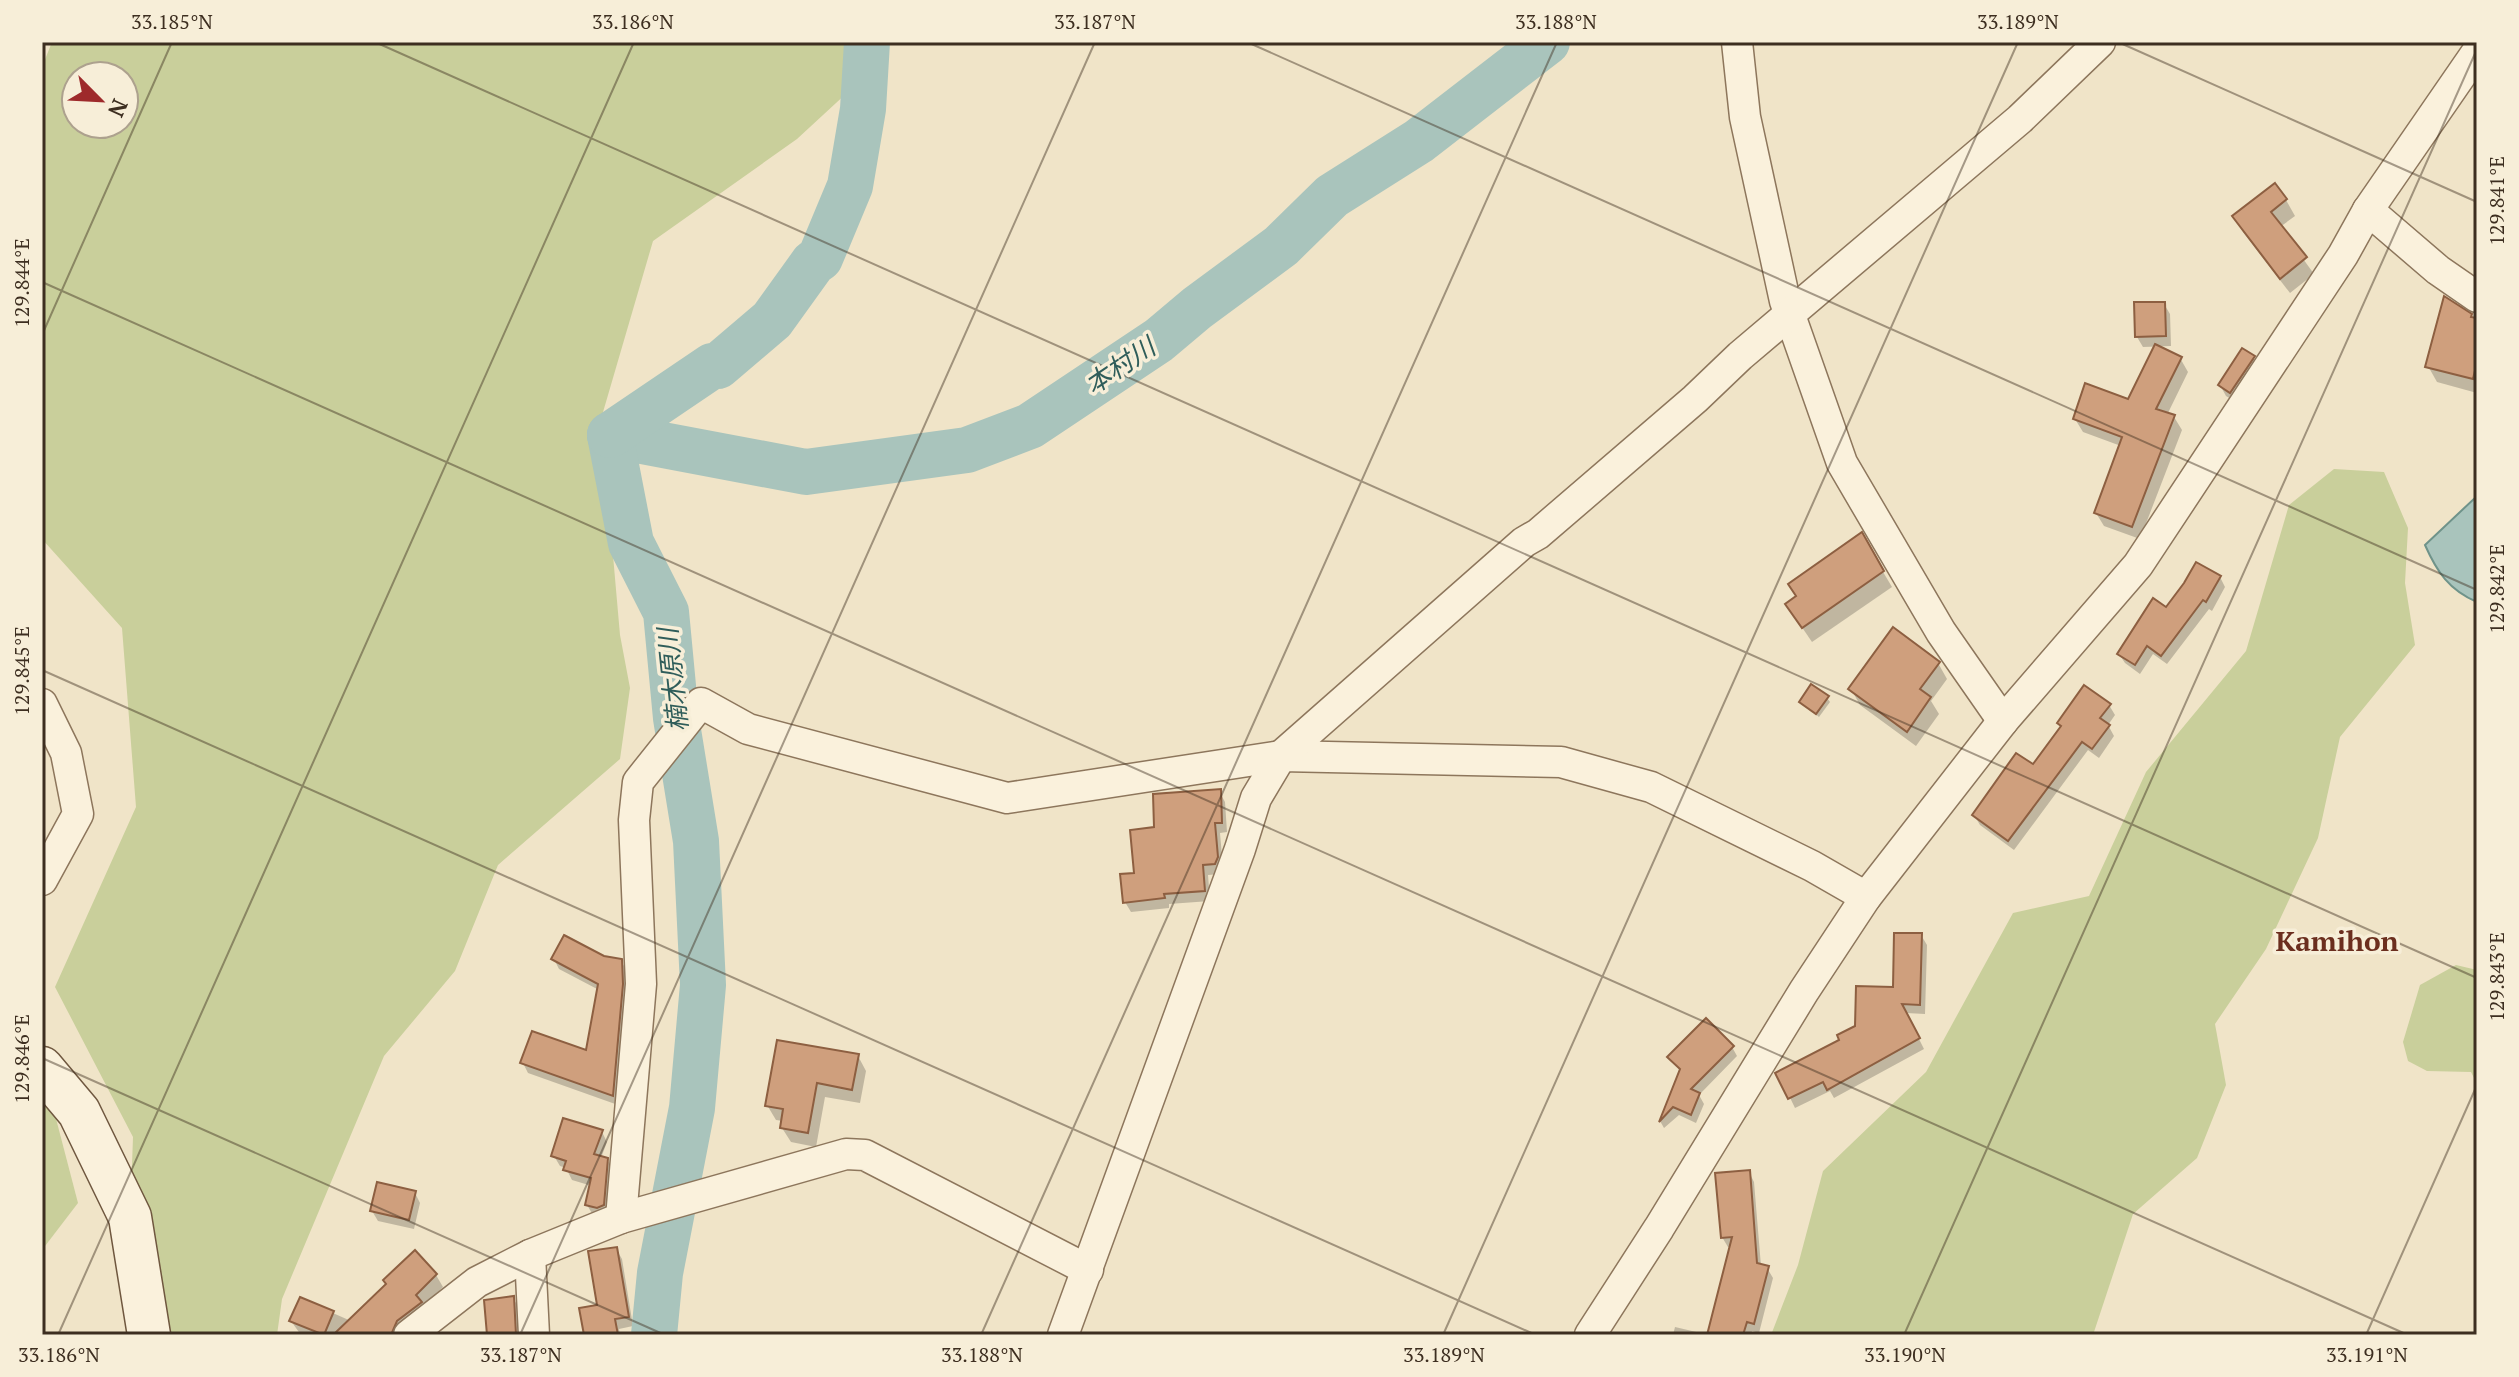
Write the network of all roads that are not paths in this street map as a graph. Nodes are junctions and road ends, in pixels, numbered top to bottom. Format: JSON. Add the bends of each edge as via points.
{"nodes":[{"id":1,"x":1737,"y":42,"type":"edge"},
{"id":2,"x":2100,"y":42,"type":"edge"},
{"id":3,"x":2477,"y":52,"type":"edge"},
{"id":4,"x":2368,"y":210,"type":"junction"},
{"id":5,"x":2477,"y":297,"type":"edge"},
{"id":6,"x":1790,"y":316,"type":"junction"},
{"id":7,"x":42,"y":704,"type":"edge"},
{"id":8,"x":2003,"y":721,"type":"junction"},
{"id":9,"x":1281,"y":756,"type":"junction"},
{"id":10,"x":42,"y":880,"type":"edge"},
{"id":11,"x":1866,"y":897,"type":"junction"},
{"id":12,"x":42,"y":1068,"type":"edge"},
{"id":13,"x":630,"y":1215,"type":"junction"},
{"id":14,"x":530,"y":1255,"type":"junction"},
{"id":15,"x":1088,"y":1270,"type":"junction"},
{"id":16,"x":149,"y":1335,"type":"edge"},
{"id":17,"x":409,"y":1335,"type":"edge"},
{"id":18,"x":534,"y":1335,"type":"edge"},
{"id":19,"x":1063,"y":1335,"type":"edge"},
{"id":20,"x":1590,"y":1335,"type":"edge"}],
"edges":[{"from":1,"to":6,"type":"street","via":[[1745,117]]},
{"from":2,"to":6,"type":"street","via":[[2020,119]]},
{"from":3,"to":4,"type":"street"},
{"from":4,"to":5,"type":"street"},
{"from":4,"to":8,"type":"street","via":[[2138,565]]},
{"from":6,"to":8,"type":"street","via":[[1842,463],[1941,632]]},
{"from":6,"to":9,"type":"street"},
{"from":7,"to":10,"type":"street","via":[[66,753],[78,814]]},
{"from":8,"to":11,"type":"street"},
{"from":9,"to":11,"type":"street","via":[[1561,762],[1651,787]]},
{"from":9,"to":13,"type":"street","via":[[1007,798],[748,729],[701,703],[638,782],[634,820],[641,984]]},
{"from":9,"to":15,"type":"street","via":[[1256,798]]},
{"from":11,"to":20,"type":"street"},
{"from":12,"to":16,"type":"street","via":[[79,1112],[130,1217]]},
{"from":13,"to":14,"type":"street"},
{"from":13,"to":15,"type":"street","via":[[846,1154],[865,1155]]},
{"from":14,"to":17,"type":"street","via":[[477,1282]]},
{"from":14,"to":18,"type":"street"},
{"from":15,"to":19,"type":"street"}]}
